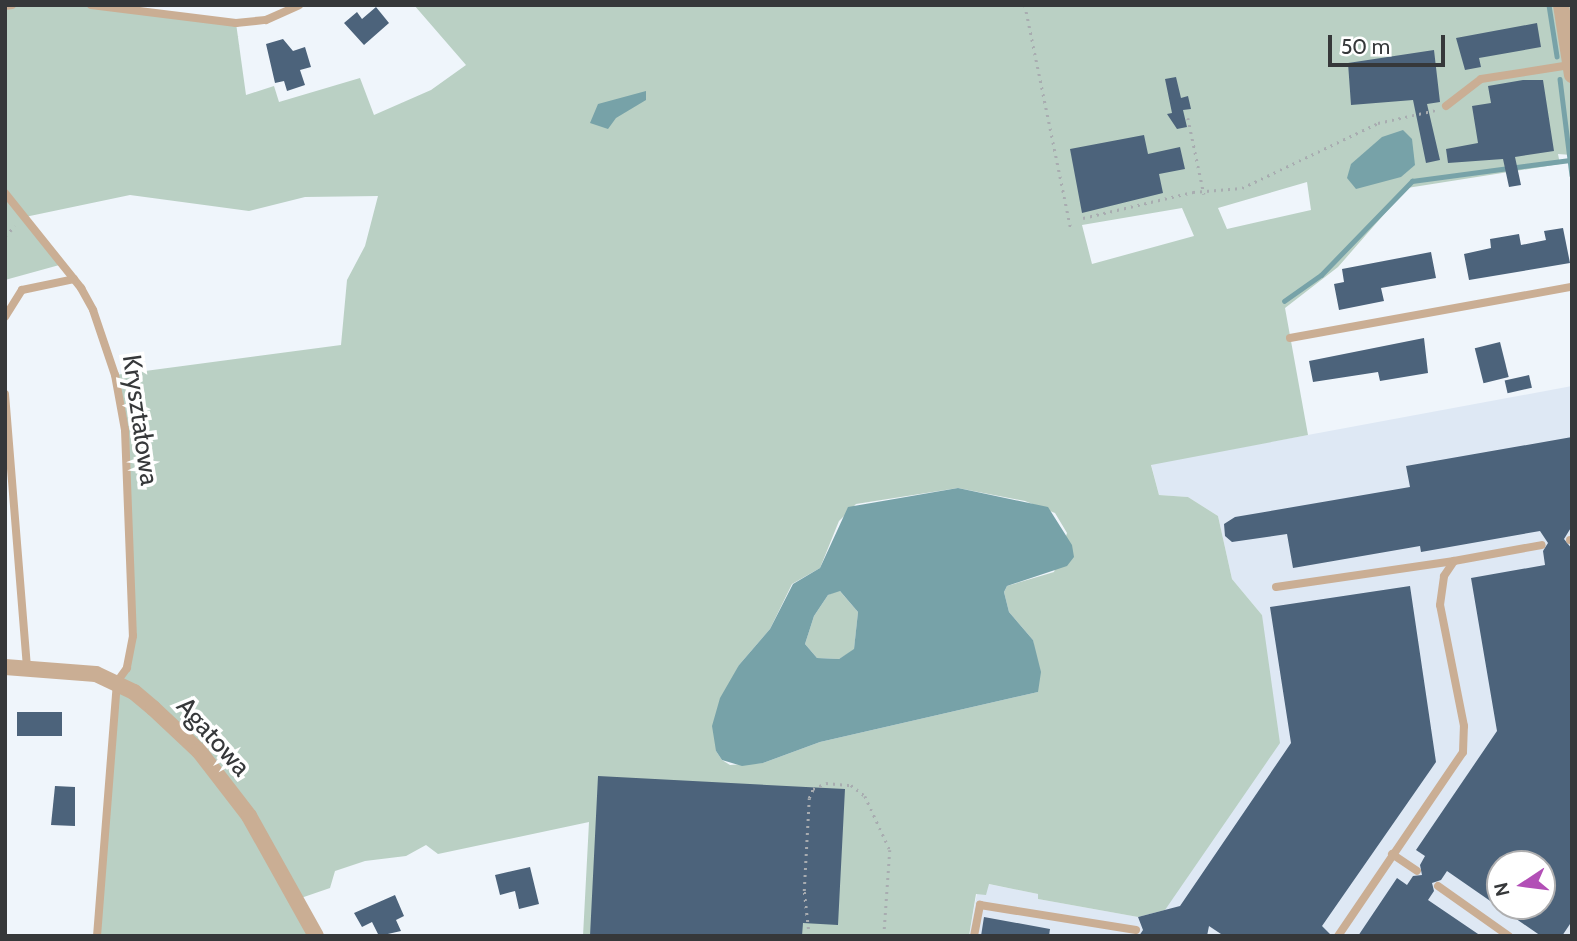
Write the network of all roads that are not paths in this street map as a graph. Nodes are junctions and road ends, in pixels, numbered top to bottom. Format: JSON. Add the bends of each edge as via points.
{"nodes":[{"id":1,"x":12,"y":5,"type":"edge"},
{"id":2,"x":91,"y":5,"type":"edge"},
{"id":3,"x":299,"y":5,"type":"edge"},
{"id":4,"x":1561,"y":5,"type":"edge"},
{"id":5,"x":5,"y":6,"type":"edge"},
{"id":6,"x":1571,"y":70,"type":"edge"},
{"id":7,"x":1446,"y":106,"type":"road end"},
{"id":8,"x":5,"y":193,"type":"edge"},
{"id":9,"x":74,"y":279,"type":"junction"},
{"id":10,"x":1572,"y":287,"type":"edge"},
{"id":11,"x":5,"y":317,"type":"edge"},
{"id":12,"x":1290,"y":338,"type":"dead end"},
{"id":13,"x":5,"y":394,"type":"edge"},
{"id":14,"x":1542,"y":545,"type":"dead end"},
{"id":15,"x":1454,"y":561,"type":"junction"},
{"id":16,"x":1276,"y":587,"type":"dead end"},
{"id":17,"x":5,"y":667,"type":"edge"},
{"id":18,"x":27,"y":667,"type":"junction"},
{"id":19,"x":117,"y":682,"type":"junction"},
{"id":20,"x":1392,"y":854,"type":"junction"},
{"id":21,"x":1417,"y":871,"type":"dead end"},
{"id":22,"x":1438,"y":886,"type":"dead end"},
{"id":23,"x":1136,"y":930,"type":"dead end"},
{"id":24,"x":97,"y":936,"type":"edge"},
{"id":25,"x":316,"y":936,"type":"edge"},
{"id":26,"x":974,"y":936,"type":"edge"},
{"id":27,"x":1338,"y":936,"type":"edge"},
{"id":28,"x":1509,"y":936,"type":"edge"}],
"edges":[{"from":1,"to":5,"type":"lane"},
{"from":2,"to":3,"type":"lane","via":[[236,23],[266,20]]},
{"from":4,"to":6,"type":"street"},
{"from":6,"to":7,"type":"lane","via":[[1481,79]]},
{"from":8,"to":9,"type":"lane","name":"Kryształowa"},
{"from":9,"to":11,"type":"lane","via":[[22,290]]},
{"from":9,"to":19,"type":"lane","name":"Kryształowa","via":[[106,342],[125,430],[132,636],[127,668]]},
{"from":10,"to":12,"type":"lane"},
{"from":13,"to":18,"type":"lane"},
{"from":14,"to":15,"type":"lane"},
{"from":15,"to":16,"type":"lane"},
{"from":15,"to":20,"type":"lane","via":[[1444,576],[1440,605],[1464,726],[1462,752]]},
{"from":17,"to":18,"type":"street","name":"Agatowa"},
{"from":18,"to":19,"type":"street","name":"Agatowa","via":[[82,671]]},
{"from":19,"to":24,"type":"lane","name":"Kryształowa"},
{"from":19,"to":25,"type":"street","name":"Agatowa","via":[[173,725],[225,783],[272,853]]},
{"from":20,"to":21,"type":"lane"},
{"from":20,"to":27,"type":"lane"},
{"from":22,"to":28,"type":"lane"},
{"from":23,"to":26,"type":"lane","via":[[980,905]]}]}
